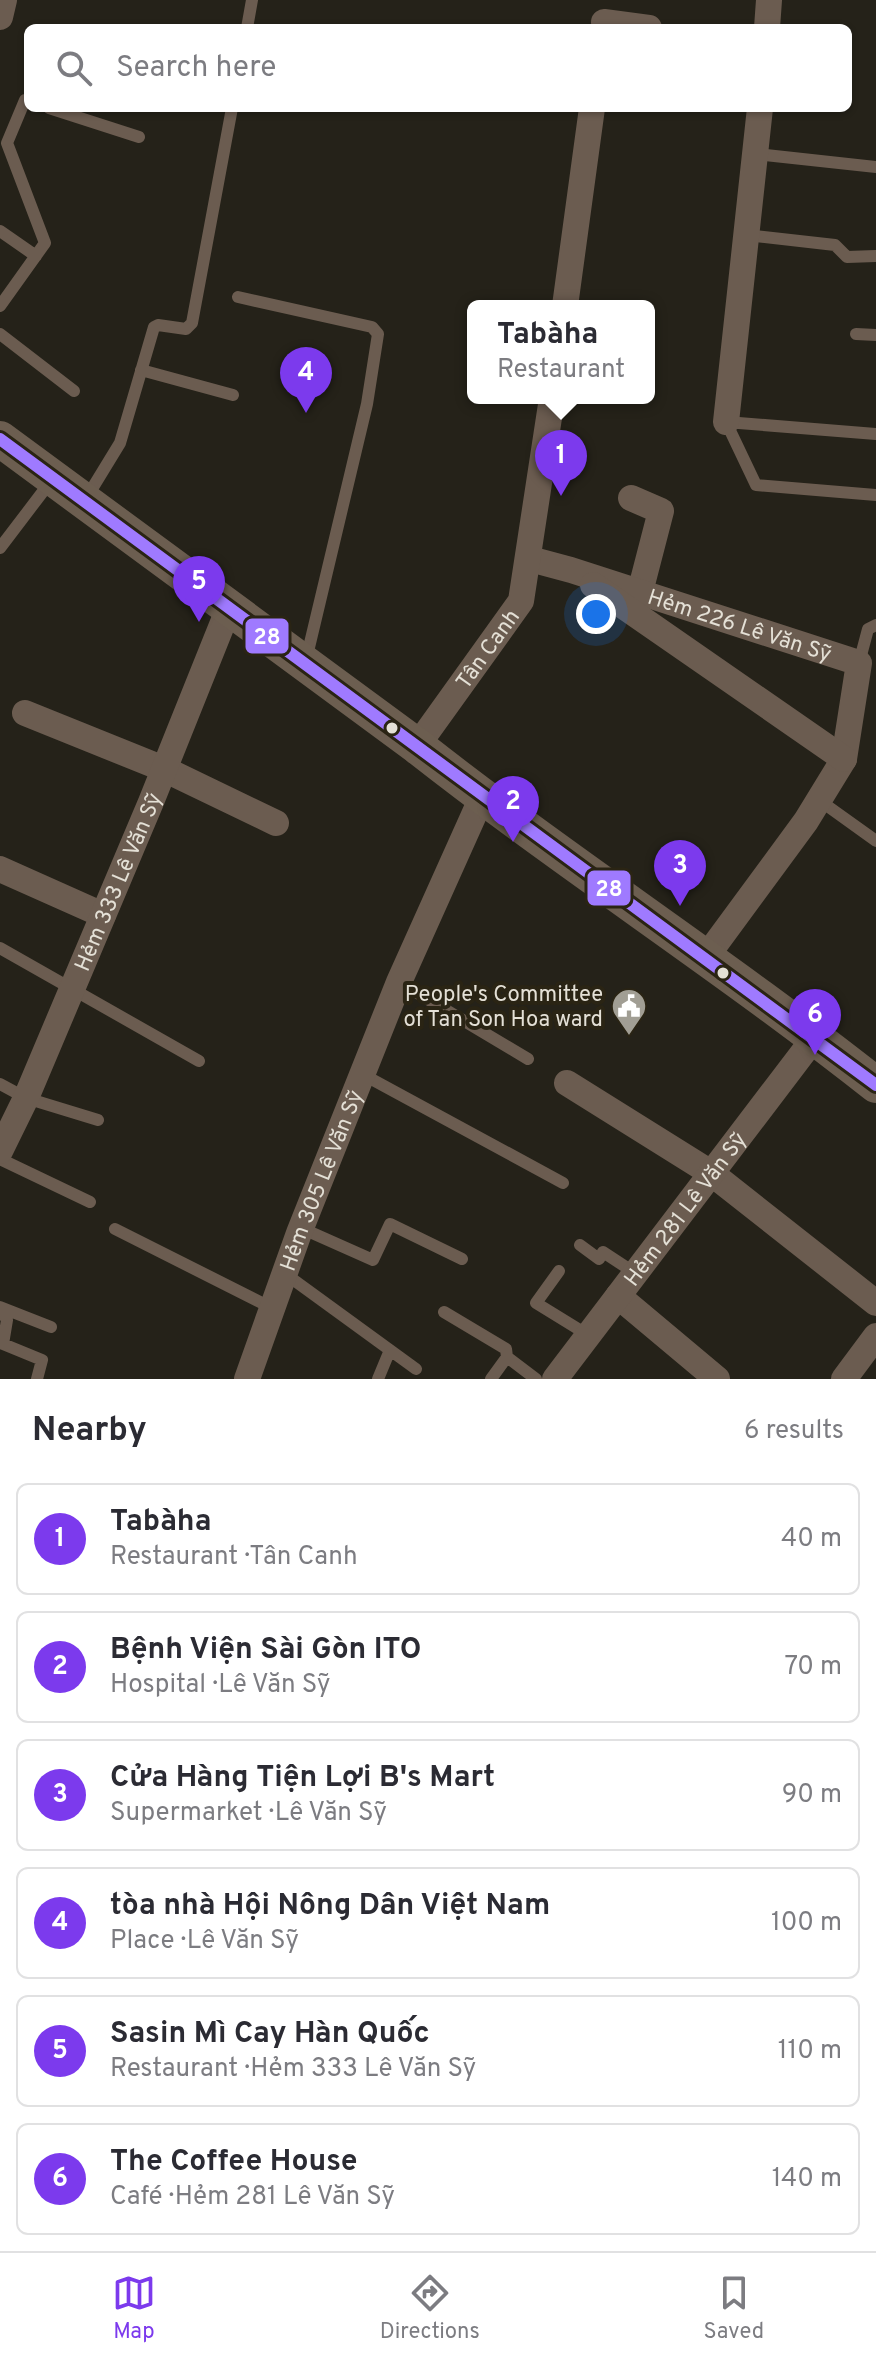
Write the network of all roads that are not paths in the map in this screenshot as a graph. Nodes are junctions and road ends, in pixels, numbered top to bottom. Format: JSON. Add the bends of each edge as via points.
{"nodes":[{"id":1,"x":4,"y":0,"type":"edge"},
{"id":2,"x":252,"y":0,"type":"edge"},
{"id":3,"x":769,"y":0,"type":"edge"},
{"id":4,"x":0,"y":17,"type":"edge"},
{"id":5,"x":605,"y":17,"type":"edge"},
{"id":6,"x":248,"y":24,"type":"edge"},
{"id":7,"x":633,"y":24,"type":"edge"},
{"id":8,"x":767,"y":24,"type":"edge"},
{"id":9,"x":24,"y":102,"type":"edge"},
{"id":10,"x":61,"y":112,"type":"edge"},
{"id":11,"x":231,"y":112,"type":"edge"},
{"id":12,"x":591,"y":112,"type":"edge"},
{"id":13,"x":760,"y":112,"type":"edge"},
{"id":14,"x":139,"y":137,"type":"dead end"},
{"id":15,"x":756,"y":154,"type":"junction"},
{"id":16,"x":876,"y":166,"type":"edge"},
{"id":17,"x":0,"y":231,"type":"edge"},
{"id":18,"x":746,"y":235,"type":"junction"},
{"id":19,"x":36,"y":256,"type":"junction"},
{"id":20,"x":876,"y":256,"type":"edge"},
{"id":21,"x":238,"y":297,"type":"dead end"},
{"id":22,"x":566,"y":300,"type":"edge"},
{"id":23,"x":0,"y":306,"type":"edge"},
{"id":24,"x":0,"y":334,"type":"edge"},
{"id":25,"x":856,"y":334,"type":"dead end"},
{"id":26,"x":876,"y":335,"type":"edge"},
{"id":27,"x":141,"y":370,"type":"junction"},
{"id":28,"x":74,"y":391,"type":"dead end"},
{"id":29,"x":233,"y":395,"type":"dead end"},
{"id":30,"x":551,"y":404,"type":"edge"},
{"id":31,"x":726,"y":422,"type":"junction"},
{"id":32,"x":876,"y":434,"type":"edge"},
{"id":33,"x":0,"y":439,"type":"edge"},
{"id":34,"x":53,"y":479,"type":"junction"},
{"id":35,"x":876,"y":495,"type":"edge"},
{"id":36,"x":631,"y":498,"type":"dead end"},
{"id":37,"x":84,"y":503,"type":"junction"},
{"id":38,"x":0,"y":548,"type":"edge"},
{"id":39,"x":530,"y":559,"type":"junction"},
{"id":40,"x":571,"y":570,"type":"junction"},
{"id":41,"x":640,"y":592,"type":"junction"},
{"id":42,"x":228,"y":610,"type":"junction"},
{"id":43,"x":876,"y":625,"type":"edge"},
{"id":44,"x":859,"y":663,"type":"junction"},
{"id":45,"x":305,"y":665,"type":"junction"},
{"id":46,"x":25,"y":713,"type":"dead end"},
{"id":47,"x":417,"y":746,"type":"junction"},
{"id":48,"x":844,"y":759,"type":"junction"},
{"id":49,"x":164,"y":769,"type":"junction"},
{"id":50,"x":482,"y":797,"type":"junction"},
{"id":51,"x":819,"y":800,"type":"junction"},
{"id":52,"x":276,"y":823,"type":"dead end"},
{"id":53,"x":876,"y":841,"type":"edge"},
{"id":54,"x":0,"y":869,"type":"edge"},
{"id":55,"x":103,"y":915,"type":"junction"},
{"id":56,"x":0,"y":948,"type":"edge"},
{"id":57,"x":706,"y":957,"type":"junction"},
{"id":58,"x":399,"y":982,"type":"junction"},
{"id":59,"x":71,"y":988,"type":"junction"},
{"id":60,"x":815,"y":1037,"type":"junction"},
{"id":61,"x":528,"y":1059,"type":"dead end"},
{"id":62,"x":199,"y":1061,"type":"dead end"},
{"id":63,"x":362,"y":1074,"type":"junction"},
{"id":64,"x":567,"y":1083,"type":"dead end"},
{"id":65,"x":0,"y":1084,"type":"edge"},
{"id":66,"x":876,"y":1085,"type":"edge"},
{"id":67,"x":26,"y":1098,"type":"junction"},
{"id":68,"x":98,"y":1120,"type":"dead end"},
{"id":69,"x":0,"y":1151,"type":"edge"},
{"id":70,"x":0,"y":1159,"type":"edge"},
{"id":71,"x":711,"y":1173,"type":"junction"},
{"id":72,"x":563,"y":1183,"type":"dead end"},
{"id":73,"x":90,"y":1202,"type":"dead end"},
{"id":74,"x":301,"y":1228,"type":"junction"},
{"id":75,"x":115,"y":1229,"type":"dead end"},
{"id":76,"x":580,"y":1245,"type":"dead end"},
{"id":77,"x":462,"y":1259,"type":"dead end"},
{"id":78,"x":559,"y":1271,"type":"dead end"},
{"id":79,"x":284,"y":1273,"type":"junction"},
{"id":80,"x":635,"y":1273,"type":"junction"},
{"id":81,"x":618,"y":1296,"type":"junction"},
{"id":82,"x":876,"y":1303,"type":"edge"},
{"id":83,"x":0,"y":1308,"type":"edge"},
{"id":84,"x":272,"y":1308,"type":"junction"},
{"id":85,"x":444,"y":1312,"type":"dead end"},
{"id":86,"x":51,"y":1327,"type":"dead end"},
{"id":87,"x":588,"y":1335,"type":"junction"},
{"id":88,"x":876,"y":1336,"type":"edge"},
{"id":89,"x":390,"y":1350,"type":"junction"},
{"id":90,"x":507,"y":1357,"type":"junction"},
{"id":91,"x":416,"y":1369,"type":"dead end"},
{"id":92,"x":37,"y":1379,"type":"edge"},
{"id":93,"x":247,"y":1379,"type":"edge"},
{"id":94,"x":378,"y":1379,"type":"edge"},
{"id":95,"x":491,"y":1379,"type":"edge"},
{"id":96,"x":536,"y":1379,"type":"edge"},
{"id":97,"x":555,"y":1379,"type":"edge"},
{"id":98,"x":717,"y":1379,"type":"edge"},
{"id":99,"x":844,"y":1379,"type":"edge"}],
"edges":[{"from":1,"to":4,"type":"street"},
{"from":2,"to":6,"type":"lane"},
{"from":3,"to":8,"type":"street"},
{"from":5,"to":7,"type":"street"},
{"from":9,"to":19,"type":"lane","via":[[7,143],[45,243]]},
{"from":10,"to":14,"type":"lane"},
{"from":11,"to":27,"type":"lane","via":[[190,327],[154,327]]},
{"from":12,"to":22,"type":"street"},
{"from":13,"to":15,"type":"street"},
{"from":15,"to":16,"type":"lane"},
{"from":15,"to":18,"type":"street"},
{"from":17,"to":19,"type":"lane"},
{"from":18,"to":20,"type":"lane","via":[[835,245],[847,257]]},
{"from":18,"to":31,"type":"street"},
{"from":19,"to":23,"type":"lane"},
{"from":21,"to":45,"type":"lane","via":[[377,329],[378,334],[367,404]]},
{"from":24,"to":28,"type":"lane"},
{"from":25,"to":26,"type":"lane"},
{"from":27,"to":29,"type":"lane"},
{"from":27,"to":37,"type":"lane","via":[[120,443]]},
{"from":30,"to":39,"type":"street","name":"Tân Canh"},
{"from":31,"to":32,"type":"lane"},
{"from":31,"to":35,"type":"lane","via":[[756,485]]},
{"from":33,"to":34,"type":"main road"},
{"from":34,"to":37,"type":"main road"},
{"from":34,"to":38,"type":"lane"},
{"from":36,"to":41,"type":"street","via":[[661,511]]},
{"from":37,"to":42,"type":"main road"},
{"from":39,"to":40,"type":"street"},
{"from":39,"to":47,"type":"street","name":"Tân Canh","via":[[521,601]]},
{"from":40,"to":41,"type":"street","name":"Hẻm 226 Lê Văn Sỹ"},
{"from":40,"to":48,"type":"street","name":"Hẻm 226 Lê Văn Sỹ"},
{"from":41,"to":44,"type":"street","name":"Hẻm 226 Lê Văn Sỹ"},
{"from":42,"to":45,"type":"main road"},
{"from":42,"to":49,"type":"street","name":"Hẻm 333 Lê Văn Sỹ"},
{"from":43,"to":44,"type":"lane","via":[[868,629]]},
{"from":44,"to":48,"type":"street","name":"Hẻm 226 Lê Văn Sỹ"},
{"from":45,"to":47,"type":"main road"},
{"from":46,"to":49,"type":"street"},
{"from":47,"to":50,"type":"main road"},
{"from":48,"to":51,"type":"street","name":"Hẻm 226 Lê Văn Sỹ"},
{"from":49,"to":52,"type":"street"},
{"from":49,"to":55,"type":"street","name":"Hẻm 333 Lê Văn Sỹ"},
{"from":50,"to":57,"type":"main road"},
{"from":50,"to":58,"type":"street","name":"Hẻm 305 Lê Văn Sỹ"},
{"from":51,"to":53,"type":"lane"},
{"from":51,"to":57,"type":"street","name":"Hẻm 226 Lê Văn Sỹ"},
{"from":54,"to":55,"type":"street"},
{"from":55,"to":59,"type":"street","name":"Hẻm 333 Lê Văn Sỹ"},
{"from":56,"to":59,"type":"lane"},
{"from":57,"to":60,"type":"main road"},
{"from":58,"to":61,"type":"lane"},
{"from":58,"to":63,"type":"street","name":"Hẻm 305 Lê Văn Sỹ"},
{"from":59,"to":62,"type":"lane"},
{"from":59,"to":67,"type":"street","name":"Hẻm 333 Lê Văn Sỹ"},
{"from":60,"to":66,"type":"main road"},
{"from":60,"to":71,"type":"street","name":"Hẻm 281 Lê Văn Sỹ"},
{"from":63,"to":72,"type":"lane"},
{"from":63,"to":74,"type":"street","name":"Hẻm 305 Lê Văn Sỹ"},
{"from":64,"to":71,"type":"street"},
{"from":65,"to":67,"type":"lane"},
{"from":67,"to":68,"type":"lane"},
{"from":67,"to":69,"type":"street","name":"Hẻm 333 Lê Văn Sỹ"},
{"from":70,"to":73,"type":"lane"},
{"from":71,"to":80,"type":"street","name":"Hẻm 281 Lê Văn Sỹ"},
{"from":71,"to":82,"type":"street"},
{"from":74,"to":77,"type":"lane","via":[[373,1260],[390,1224]]},
{"from":74,"to":79,"type":"street","name":"Hẻm 305 Lê Văn Sỹ"},
{"from":75,"to":84,"type":"lane"},
{"from":76,"to":80,"type":"lane","via":[[599,1259],[603,1252]]},
{"from":78,"to":87,"type":"lane","via":[[536,1303]]},
{"from":79,"to":84,"type":"street","name":"Hẻm 305 Lê Văn Sỹ"},
{"from":79,"to":89,"type":"lane"},
{"from":80,"to":81,"type":"street","name":"Hẻm 281 Lê Văn Sỹ"},
{"from":81,"to":87,"type":"street","name":"Hẻm 281 Lê Văn Sỹ"},
{"from":81,"to":98,"type":"street"},
{"from":83,"to":86,"type":"lane"},
{"from":83,"to":92,"type":"lane","via":[[7,1320],[3,1344],[42,1360]]},
{"from":84,"to":93,"type":"street","name":"Hẻm 305 Lê Văn Sỹ"},
{"from":85,"to":90,"type":"lane","via":[[506,1349]]},
{"from":87,"to":97,"type":"street","name":"Hẻm 281 Lê Văn Sỹ"},
{"from":88,"to":99,"type":"street"},
{"from":89,"to":91,"type":"lane"},
{"from":89,"to":94,"type":"lane"},
{"from":90,"to":95,"type":"lane"},
{"from":90,"to":96,"type":"lane"}]}
